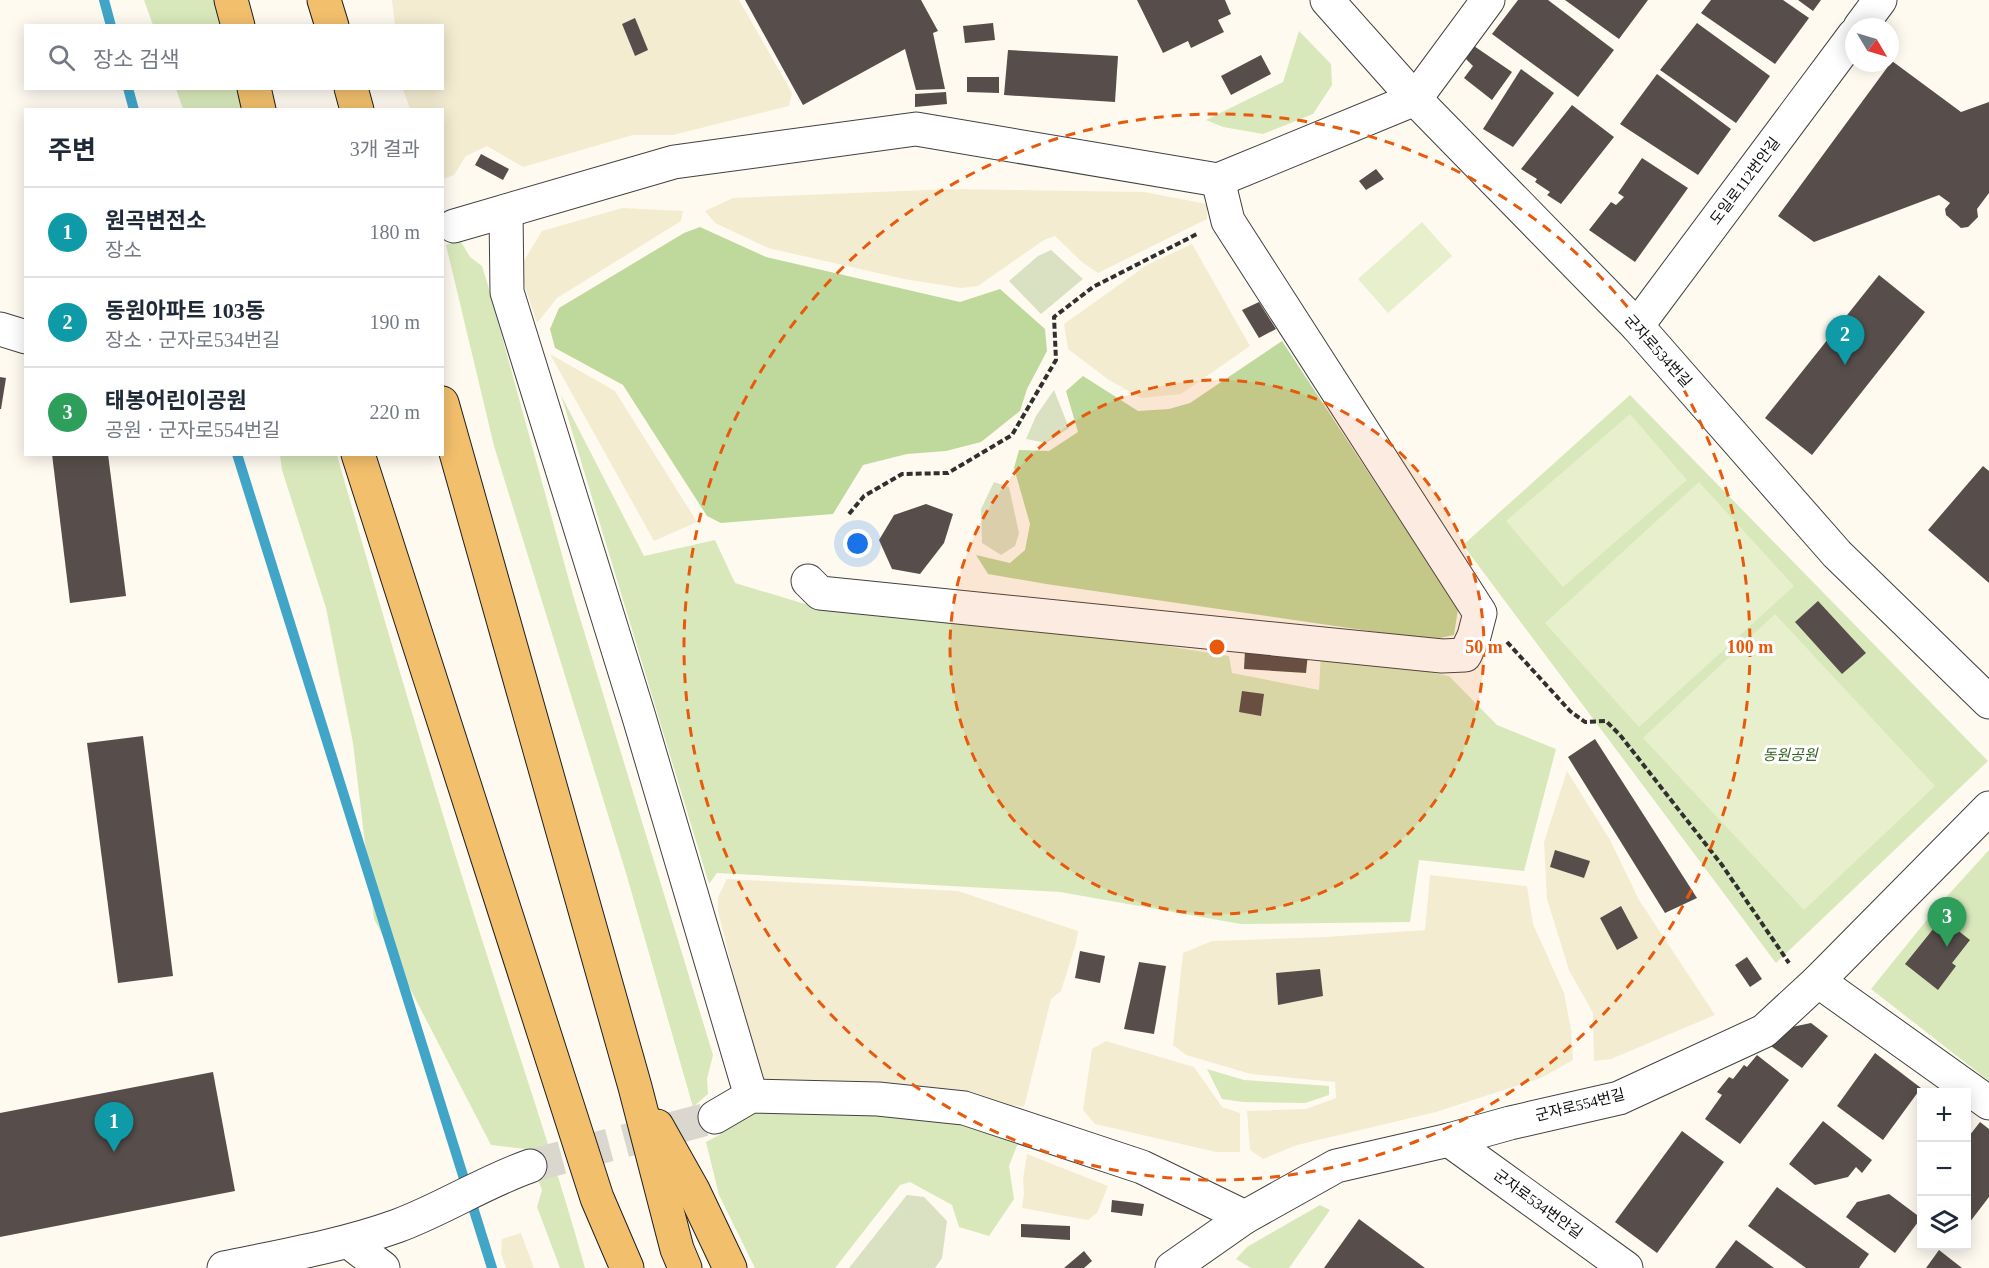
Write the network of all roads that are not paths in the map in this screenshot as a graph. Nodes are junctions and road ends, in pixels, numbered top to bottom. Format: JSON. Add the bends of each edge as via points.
{"nodes":[{"id":1,"x":231,"y":0,"type":"edge"},
{"id":2,"x":324,"y":0,"type":"edge"},
{"id":3,"x":1327,"y":0,"type":"edge"},
{"id":4,"x":1488,"y":0,"type":"edge"},
{"id":5,"x":1880,"y":0,"type":"edge"},
{"id":6,"x":1867,"y":18,"type":"edge"},
{"id":7,"x":237,"y":24,"type":"edge"},
{"id":8,"x":331,"y":24,"type":"edge"},
{"id":9,"x":1845,"y":47,"type":"edge"},
{"id":10,"x":254,"y":90,"type":"edge"},
{"id":11,"x":352,"y":90,"type":"edge"},
{"id":12,"x":1415,"y":99,"type":"junction"},
{"id":13,"x":259,"y":108,"type":"edge"},
{"id":14,"x":356,"y":108,"type":"edge"},
{"id":15,"x":1221,"y":193,"type":"junction"},
{"id":16,"x":506,"y":211,"type":"junction"},
{"id":17,"x":454,"y":226,"type":"dead end"},
{"id":18,"x":1636,"y":326,"type":"junction"},
{"id":19,"x":0,"y":328,"type":"edge"},
{"id":20,"x":24,"y":336,"type":"edge"},
{"id":21,"x":444,"y":409,"type":"edge"},
{"id":22,"x":359,"y":456,"type":"edge"},
{"id":23,"x":808,"y":581,"type":"dead end"},
{"id":24,"x":1989,"y":702,"type":"edge"},
{"id":25,"x":1989,"y":808,"type":"edge"},
{"id":26,"x":1813,"y":986,"type":"junction"},
{"id":27,"x":635,"y":1087,"type":"junction"},
{"id":28,"x":750,"y":1096,"type":"junction"},
{"id":29,"x":1989,"y":1103,"type":"edge"},
{"id":30,"x":714,"y":1117,"type":"tunnel mouth"},
{"id":31,"x":1449,"y":1140,"type":"junction"},
{"id":32,"x":518,"y":1171,"type":"tunnel mouth"},
{"id":33,"x":597,"y":1198,"type":"junction"},
{"id":34,"x":1245,"y":1217,"type":"junction"},
{"id":35,"x":349,"y":1242,"type":"junction"},
{"id":36,"x":224,"y":1268,"type":"edge"},
{"id":37,"x":384,"y":1268,"type":"edge"},
{"id":38,"x":610,"y":1268,"type":"edge"},
{"id":39,"x":627,"y":1268,"type":"edge"},
{"id":40,"x":685,"y":1268,"type":"edge"},
{"id":41,"x":730,"y":1268,"type":"edge"},
{"id":42,"x":1172,"y":1268,"type":"edge"},
{"id":43,"x":1626,"y":1268,"type":"edge"}],
"edges":[{"from":1,"to":7,"type":"main road"},
{"from":2,"to":8,"type":"main road"},
{"from":3,"to":12,"type":"street","name":"군자로534번길"},
{"from":4,"to":12,"type":"street"},
{"from":5,"to":6,"type":"street"},
{"from":9,"to":18,"type":"street","name":"도일로112번안길"},
{"from":10,"to":13,"type":"main road"},
{"from":11,"to":14,"type":"main road"},
{"from":12,"to":15,"type":"street"},
{"from":12,"to":18,"type":"street","name":"군자로534번길"},
{"from":15,"to":16,"type":"street","via":[[915,129],[674,162]]},
{"from":15,"to":23,"type":"street","via":[[1228,221],[1480,613],[1465,655],[1443,656],[820,593]]},
{"from":16,"to":17,"type":"street"},
{"from":16,"to":28,"type":"street","via":[[507,292],[639,717]]},
{"from":18,"to":24,"type":"street","name":"군자로534번길","via":[[1837,554]]},
{"from":19,"to":20,"type":"street"},
{"from":21,"to":27,"type":"main road"},
{"from":22,"to":33,"type":"main road"},
{"from":25,"to":26,"type":"street","name":"군자로554번길"},
{"from":26,"to":29,"type":"street"},
{"from":26,"to":31,"type":"street","name":"군자로554번길","via":[[1764,1031],[1619,1098]]},
{"from":27,"to":40,"type":"main road"},
{"from":27,"to":41,"type":"main road","via":[[693,1190]]},
{"from":28,"to":30,"type":"street"},
{"from":28,"to":34,"type":"street","via":[[878,1099],[964,1108],[1142,1167]]},
{"from":31,"to":34,"type":"street","name":"군자로554번길","via":[[1336,1166]]},
{"from":31,"to":43,"type":"street","name":"군자로534번안길"},
{"from":32,"to":35,"type":"street","via":[[400,1225]]},
{"from":33,"to":38,"type":"main road"},
{"from":33,"to":39,"type":"main road"},
{"from":34,"to":42,"type":"street","name":"군자로554번길"},
{"from":35,"to":36,"type":"street"},
{"from":35,"to":37,"type":"street"}]}
